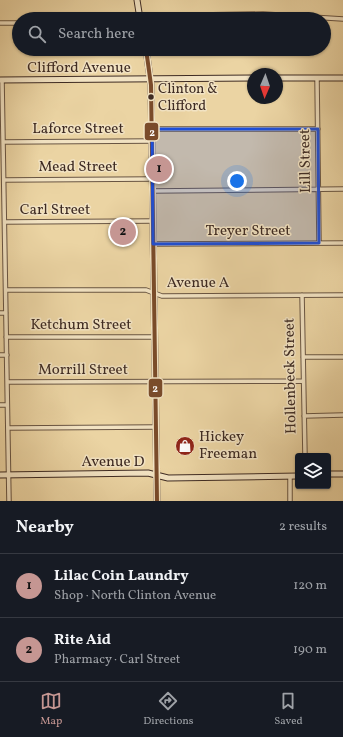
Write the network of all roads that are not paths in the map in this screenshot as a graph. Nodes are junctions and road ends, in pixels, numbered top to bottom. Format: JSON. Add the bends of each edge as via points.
{"nodes":[{"id":1,"x":137,"y":0,"type":"edge"},
{"id":2,"x":139,"y":12,"type":"edge"},
{"id":3,"x":331,"y":17,"type":"edge"},
{"id":4,"x":343,"y":18,"type":"edge"},
{"id":5,"x":0,"y":23,"type":"edge"},
{"id":6,"x":12,"y":23,"type":"edge"},
{"id":7,"x":147,"y":56,"type":"edge"},
{"id":8,"x":247,"y":78,"type":"edge"},
{"id":9,"x":283,"y":78,"type":"edge"},
{"id":10,"x":317,"y":78,"type":"junction"},
{"id":11,"x":343,"y":78,"type":"edge"},
{"id":12,"x":1,"y":80,"type":"edge"},
{"id":13,"x":151,"y":80,"type":"junction"},
{"id":14,"x":318,"y":129,"type":"junction"},
{"id":15,"x":152,"y":130,"type":"junction"},
{"id":16,"x":152,"y":141,"type":"junction"},
{"id":17,"x":3,"y":142,"type":"junction"},
{"id":18,"x":2,"y":151,"type":"edge"},
{"id":19,"x":152,"y":179,"type":"junction"},
{"id":20,"x":4,"y":180,"type":"junction"},
{"id":21,"x":343,"y":189,"type":"edge"},
{"id":22,"x":318,"y":190,"type":"junction"},
{"id":23,"x":152,"y":191,"type":"junction"},
{"id":24,"x":2,"y":199,"type":"edge"},
{"id":25,"x":153,"y":221,"type":"junction"},
{"id":26,"x":5,"y":222,"type":"junction"},
{"id":27,"x":319,"y":243,"type":"junction"},
{"id":28,"x":343,"y":243,"type":"edge"},
{"id":29,"x":153,"y":244,"type":"junction"},
{"id":30,"x":0,"y":257,"type":"edge"},
{"id":31,"x":5,"y":257,"type":"junction"},
{"id":32,"x":6,"y":290,"type":"junction"},
{"id":33,"x":154,"y":293,"type":"junction"},
{"id":34,"x":302,"y":295,"type":"junction"},
{"id":35,"x":343,"y":295,"type":"edge"},
{"id":36,"x":0,"y":313,"type":"edge"},
{"id":37,"x":6,"y":313,"type":"junction"},
{"id":38,"x":6,"y":337,"type":"junction"},
{"id":39,"x":155,"y":337,"type":"junction"},
{"id":40,"x":0,"y":355,"type":"edge"},
{"id":41,"x":7,"y":355,"type":"junction"},
{"id":42,"x":303,"y":357,"type":"junction"},
{"id":43,"x":343,"y":357,"type":"edge"},
{"id":44,"x":303,"y":380,"type":"junction"},
{"id":45,"x":155,"y":381,"type":"junction"},
{"id":46,"x":7,"y":382,"type":"junction"},
{"id":47,"x":0,"y":405,"type":"edge"},
{"id":48,"x":8,"y":405,"type":"junction"},
{"id":49,"x":343,"y":415,"type":"edge"},
{"id":50,"x":304,"y":416,"type":"junction"},
{"id":51,"x":156,"y":427,"type":"junction"},
{"id":52,"x":8,"y":428,"type":"junction"},
{"id":53,"x":305,"y":453,"type":"edge"},
{"id":54,"x":331,"y":474,"type":"edge"},
{"id":55,"x":343,"y":474,"type":"edge"},
{"id":56,"x":0,"y":475,"type":"edge"},
{"id":57,"x":8,"y":475,"type":"junction"},
{"id":58,"x":157,"y":475,"type":"junction"},
{"id":59,"x":290,"y":476,"type":"junction"},
{"id":60,"x":295,"y":476,"type":"edge"},
{"id":61,"x":9,"y":501,"type":"edge"},
{"id":62,"x":157,"y":501,"type":"edge"},
{"id":63,"x":290,"y":501,"type":"edge"}],
"edges":[{"from":1,"to":2,"type":"street"},
{"from":3,"to":4,"type":"street"},
{"from":5,"to":6,"type":"street"},
{"from":7,"to":13,"type":"street"},
{"from":8,"to":13,"type":"street","name":"Clifford Avenue"},
{"from":9,"to":10,"type":"street"},
{"from":10,"to":11,"type":"street"},
{"from":10,"to":14,"type":"street","name":"Lill Street"},
{"from":12,"to":13,"type":"street","name":"Clifford Avenue"},
{"from":12,"to":17,"type":"street"},
{"from":13,"to":15,"type":"street"},
{"from":14,"to":15,"type":"street"},
{"from":14,"to":22,"type":"street","name":"Lill Street"},
{"from":15,"to":16,"type":"street"},
{"from":16,"to":17,"type":"street","name":"Laforce Street"},
{"from":16,"to":19,"type":"street"},
{"from":17,"to":18,"type":"street"},
{"from":18,"to":20,"type":"street"},
{"from":19,"to":20,"type":"street","name":"Mead Street"},
{"from":19,"to":23,"type":"street"},
{"from":20,"to":24,"type":"street"},
{"from":21,"to":22,"type":"street"},
{"from":22,"to":23,"type":"street"},
{"from":22,"to":27,"type":"street","name":"Lill Street"},
{"from":23,"to":25,"type":"street"},
{"from":24,"to":26,"type":"street"},
{"from":25,"to":26,"type":"street","name":"Carl Street"},
{"from":25,"to":29,"type":"street"},
{"from":26,"to":31,"type":"street"},
{"from":27,"to":28,"type":"street","name":"Treyer Street"},
{"from":27,"to":29,"type":"street","name":"Treyer Street"},
{"from":29,"to":33,"type":"street"},
{"from":30,"to":31,"type":"street"},
{"from":31,"to":32,"type":"street"},
{"from":32,"to":33,"type":"street","name":"Avenue A","via":[[146,290]]},
{"from":32,"to":37,"type":"street"},
{"from":33,"to":34,"type":"street","name":"Avenue A","via":[[162,296]]},
{"from":33,"to":39,"type":"street"},
{"from":34,"to":35,"type":"street","name":"Avenue A"},
{"from":34,"to":42,"type":"street","name":"Hollenbeck Street"},
{"from":36,"to":37,"type":"street"},
{"from":37,"to":38,"type":"street"},
{"from":38,"to":39,"type":"street","name":"Ketchum Street"},
{"from":38,"to":41,"type":"street"},
{"from":39,"to":45,"type":"street"},
{"from":40,"to":41,"type":"street"},
{"from":41,"to":46,"type":"street"},
{"from":42,"to":43,"type":"street"},
{"from":42,"to":44,"type":"street","name":"Hollenbeck Street"},
{"from":44,"to":45,"type":"street","name":"Morrill Street"},
{"from":44,"to":50,"type":"street","name":"Hollenbeck Street"},
{"from":45,"to":46,"type":"street","name":"Morrill Street"},
{"from":45,"to":51,"type":"street"},
{"from":46,"to":48,"type":"street"},
{"from":47,"to":48,"type":"street"},
{"from":48,"to":52,"type":"street"},
{"from":49,"to":50,"type":"street"},
{"from":50,"to":53,"type":"street","name":"Hollenbeck Street"},
{"from":51,"to":52,"type":"street"},
{"from":51,"to":58,"type":"street"},
{"from":52,"to":57,"type":"street"},
{"from":54,"to":55,"type":"street"},
{"from":56,"to":57,"type":"street","name":"Avenue D"},
{"from":57,"to":58,"type":"street","name":"Avenue D"},
{"from":57,"to":61,"type":"street"},
{"from":58,"to":59,"type":"street","name":"Avenue D","via":[[168,478]]},
{"from":58,"to":62,"type":"street"},
{"from":59,"to":60,"type":"street","name":"Avenue D"},
{"from":59,"to":63,"type":"street"}]}
